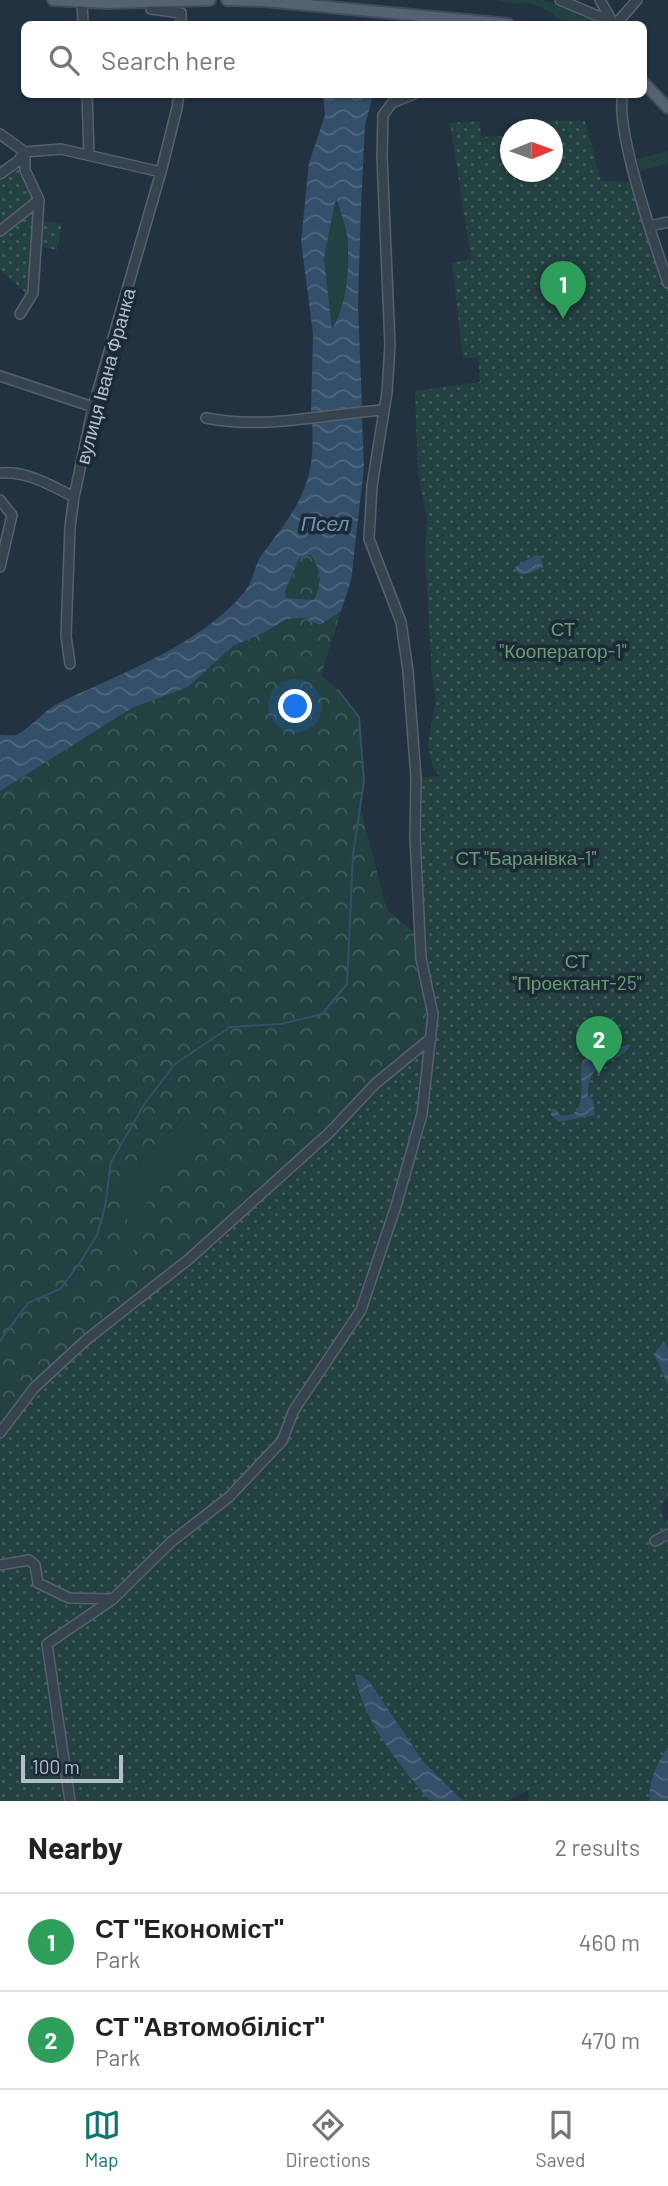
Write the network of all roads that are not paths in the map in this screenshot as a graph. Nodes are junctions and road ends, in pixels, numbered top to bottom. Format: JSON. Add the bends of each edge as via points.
{"nodes":[{"id":1,"x":53,"y":0,"type":"edge"},
{"id":2,"x":210,"y":0,"type":"edge"},
{"id":3,"x":227,"y":0,"type":"edge"},
{"id":4,"x":559,"y":0,"type":"edge"},
{"id":5,"x":600,"y":0,"type":"edge"},
{"id":6,"x":638,"y":0,"type":"edge"},
{"id":7,"x":82,"y":1,"type":"edge"},
{"id":8,"x":180,"y":1,"type":"edge"},
{"id":9,"x":265,"y":1,"type":"edge"},
{"id":10,"x":150,"y":2,"type":"junction"},
{"id":11,"x":83,"y":21,"type":"edge"},
{"id":12,"x":181,"y":21,"type":"edge"},
{"id":13,"x":477,"y":21,"type":"edge"},
{"id":14,"x":610,"y":21,"type":"edge"},
{"id":15,"x":614,"y":21,"type":"edge"},
{"id":16,"x":617,"y":21,"type":"edge"},
{"id":17,"x":647,"y":87,"type":"edge"},
{"id":18,"x":87,"y":98,"type":"edge"},
{"id":19,"x":178,"y":98,"type":"edge"},
{"id":20,"x":404,"y":98,"type":"edge"},
{"id":21,"x":622,"y":98,"type":"edge"},
{"id":22,"x":668,"y":108,"type":"edge"},
{"id":23,"x":0,"y":134,"type":"edge"},
{"id":24,"x":25,"y":152,"type":"junction"},
{"id":25,"x":89,"y":155,"type":"junction"},
{"id":26,"x":161,"y":172,"type":"junction"},
{"id":27,"x":0,"y":174,"type":"edge"},
{"id":28,"x":39,"y":200,"type":"junction"},
{"id":29,"x":668,"y":222,"type":"edge"},
{"id":30,"x":650,"y":226,"type":"junction"},
{"id":31,"x":0,"y":231,"type":"edge"},
{"id":32,"x":668,"y":283,"type":"edge"},
{"id":33,"x":20,"y":314,"type":"dead end"},
{"id":34,"x":0,"y":376,"type":"edge"},
{"id":35,"x":93,"y":407,"type":"junction"},
{"id":36,"x":384,"y":410,"type":"junction"},
{"id":37,"x":206,"y":418,"type":"dead end"},
{"id":38,"x":0,"y":473,"type":"edge"},
{"id":39,"x":74,"y":497,"type":"junction"},
{"id":40,"x":0,"y":500,"type":"edge"},
{"id":41,"x":0,"y":567,"type":"edge"},
{"id":42,"x":70,"y":664,"type":"dead end"},
{"id":43,"x":431,"y":1038,"type":"junction"},
{"id":44,"x":0,"y":1433,"type":"edge"},
{"id":45,"x":668,"y":1534,"type":"edge"},
{"id":46,"x":655,"y":1541,"type":"dead end"},
{"id":47,"x":0,"y":1565,"type":"edge"},
{"id":48,"x":113,"y":1599,"type":"junction"},
{"id":49,"x":70,"y":1801,"type":"edge"}],
"edges":[{"from":1,"to":7,"type":"main road"},
{"from":2,"to":8,"type":"main road"},
{"from":3,"to":9,"type":"main road"},
{"from":4,"to":14,"type":"street"},
{"from":5,"to":15,"type":"street"},
{"from":6,"to":16,"type":"street"},
{"from":7,"to":10,"type":"main road"},
{"from":7,"to":11,"type":"street"},
{"from":8,"to":10,"type":"main road"},
{"from":9,"to":13,"type":"main road"},
{"from":10,"to":12,"type":"street","via":[[151,9],[181,13]]},
{"from":17,"to":22,"type":"main road"},
{"from":18,"to":25,"type":"street"},
{"from":19,"to":26,"type":"street","name":"вулиця Івана Франка"},
{"from":20,"to":36,"type":"street","via":[[391,103],[383,115],[390,345]]},
{"from":21,"to":30,"type":"street","via":[[620,113]]},
{"from":23,"to":24,"type":"street"},
{"from":24,"to":25,"type":"street","via":[[61,149]]},
{"from":24,"to":27,"type":"street"},
{"from":24,"to":28,"type":"street","via":[[25,170]]},
{"from":25,"to":26,"type":"street"},
{"from":26,"to":35,"type":"street","name":"вулиця Івана Франка"},
{"from":28,"to":31,"type":"street"},
{"from":28,"to":33,"type":"street","via":[[33,293]]},
{"from":29,"to":30,"type":"street"},
{"from":30,"to":32,"type":"street"},
{"from":34,"to":35,"type":"street"},
{"from":35,"to":39,"type":"street","name":"вулиця Івана Франка"},
{"from":36,"to":37,"type":"street","via":[[286,423],[233,424]]},
{"from":36,"to":43,"type":"street","via":[[369,539],[401,622],[408,671],[421,958],[433,1015]]},
{"from":38,"to":39,"type":"street","via":[[29,475]]},
{"from":39,"to":42,"type":"street","name":"вулиця Івана Франка","via":[[66,636]]},
{"from":40,"to":41,"type":"street","via":[[12,515]]},
{"from":43,"to":44,"type":"street","via":[[375,1084],[330,1132],[189,1259],[86,1340],[34,1388]]},
{"from":43,"to":48,"type":"street","via":[[422,1114],[361,1310],[294,1410],[282,1441],[229,1497],[171,1542]]},
{"from":45,"to":46,"type":"street"},
{"from":47,"to":48,"type":"street","via":[[29,1560],[35,1565],[38,1583],[69,1598]]},
{"from":48,"to":49,"type":"street","via":[[47,1644]]}]}
